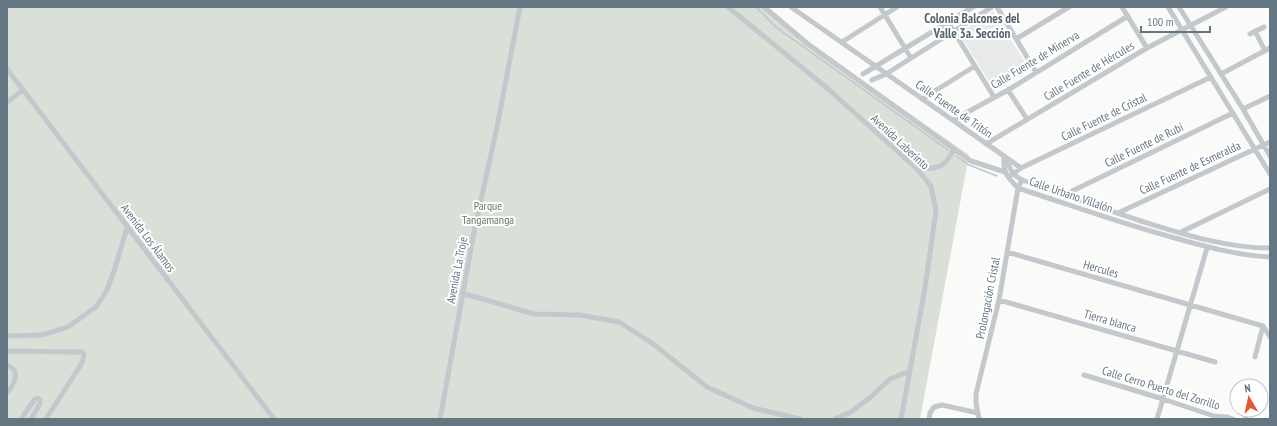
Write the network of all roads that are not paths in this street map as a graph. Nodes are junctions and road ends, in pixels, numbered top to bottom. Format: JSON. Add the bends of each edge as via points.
{"nodes":[{"id":1,"x":520,"y":7,"type":"edge"},
{"id":2,"x":728,"y":7,"type":"edge"},
{"id":3,"x":764,"y":7,"type":"edge"},
{"id":4,"x":880,"y":7,"type":"edge"},
{"id":5,"x":897,"y":7,"type":"edge"},
{"id":6,"x":973,"y":7,"type":"edge"},
{"id":7,"x":992,"y":7,"type":"edge"},
{"id":8,"x":997,"y":7,"type":"edge"},
{"id":9,"x":1069,"y":7,"type":"edge"},
{"id":10,"x":1122,"y":7,"type":"edge"},
{"id":11,"x":1168,"y":7,"type":"edge"},
{"id":12,"x":1179,"y":7,"type":"edge"},
{"id":13,"x":1226,"y":7,"type":"edge"},
{"id":14,"x":794,"y":8,"type":"edge"},
{"id":15,"x":885,"y":15,"type":"junction"},
{"id":16,"x":1128,"y":16,"type":"junction"},
{"id":17,"x":948,"y":22,"type":"junction"},
{"id":18,"x":1190,"y":25,"type":"junction"},
{"id":19,"x":1264,"y":26,"type":"dead end"},
{"id":20,"x":1182,"y":30,"type":"junction"},
{"id":21,"x":953,"y":31,"type":"junction"},
{"id":22,"x":1016,"y":40,"type":"junction"},
{"id":23,"x":842,"y":42,"type":"junction"},
{"id":24,"x":905,"y":48,"type":"junction"},
{"id":25,"x":1147,"y":48,"type":"junction"},
{"id":26,"x":1268,"y":50,"type":"edge"},
{"id":27,"x":911,"y":58,"type":"junction"},
{"id":28,"x":975,"y":66,"type":"junction"},
{"id":29,"x":876,"y":67,"type":"junction"},
{"id":30,"x":7,"y":69,"type":"edge"},
{"id":31,"x":1036,"y":72,"type":"junction"},
{"id":32,"x":863,"y":74,"type":"dead end"},
{"id":33,"x":886,"y":74,"type":"junction"},
{"id":34,"x":1221,"y":74,"type":"junction"},
{"id":35,"x":1211,"y":77,"type":"junction"},
{"id":36,"x":872,"y":80,"type":"dead end"},
{"id":37,"x":23,"y":90,"type":"junction"},
{"id":38,"x":1008,"y":90,"type":"junction"},
{"id":39,"x":1270,"y":96,"type":"edge"},
{"id":40,"x":994,"y":97,"type":"junction"},
{"id":41,"x":922,"y":99,"type":"junction"},
{"id":42,"x":7,"y":102,"type":"edge"},
{"id":43,"x":1243,"y":109,"type":"junction"},
{"id":44,"x":1233,"y":113,"type":"junction"},
{"id":45,"x":952,"y":120,"type":"junction"},
{"id":46,"x":1027,"y":120,"type":"junction"},
{"id":47,"x":1270,"y":142,"type":"edge"},
{"id":48,"x":986,"y":144,"type":"junction"},
{"id":49,"x":1263,"y":145,"type":"junction"},
{"id":50,"x":954,"y":149,"type":"junction"},
{"id":51,"x":1254,"y":149,"type":"junction"},
{"id":52,"x":1270,"y":156,"type":"edge"},
{"id":53,"x":1004,"y":157,"type":"junction"},
{"id":54,"x":1021,"y":168,"type":"junction"},
{"id":55,"x":917,"y":169,"type":"junction"},
{"id":56,"x":1005,"y":172,"type":"junction"},
{"id":57,"x":1013,"y":174,"type":"junction"},
{"id":58,"x":1270,"y":174,"type":"edge"},
{"id":59,"x":1008,"y":178,"type":"junction"},
{"id":60,"x":1022,"y":180,"type":"junction"},
{"id":61,"x":1018,"y":188,"type":"junction"},
{"id":62,"x":1270,"y":189,"type":"edge"},
{"id":63,"x":1064,"y":195,"type":"junction"},
{"id":64,"x":1118,"y":214,"type":"junction"},
{"id":65,"x":127,"y":228,"type":"junction"},
{"id":66,"x":1179,"y":233,"type":"junction"},
{"id":67,"x":1176,"y":239,"type":"junction"},
{"id":68,"x":1207,"y":248,"type":"junction"},
{"id":69,"x":1270,"y":248,"type":"edge"},
{"id":70,"x":1007,"y":252,"type":"junction"},
{"id":71,"x":1270,"y":257,"type":"edge"},
{"id":72,"x":462,"y":293,"type":"junction"},
{"id":73,"x":999,"y":300,"type":"junction"},
{"id":74,"x":1190,"y":306,"type":"junction"},
{"id":75,"x":1263,"y":326,"type":"junction"},
{"id":76,"x":7,"y":336,"type":"edge"},
{"id":77,"x":1270,"y":337,"type":"edge"},
{"id":78,"x":7,"y":351,"type":"edge"},
{"id":79,"x":1178,"y":351,"type":"junction"},
{"id":80,"x":1255,"y":357,"type":"dead end"},
{"id":81,"x":1215,"y":362,"type":"dead end"},
{"id":82,"x":7,"y":364,"type":"edge"},
{"id":83,"x":910,"y":371,"type":"junction"},
{"id":84,"x":1084,"y":375,"type":"dead end"},
{"id":85,"x":7,"y":393,"type":"edge"},
{"id":86,"x":1163,"y":399,"type":"junction"},
{"id":87,"x":979,"y":416,"type":"edge"},
{"id":88,"x":21,"y":419,"type":"edge"},
{"id":89,"x":31,"y":419,"type":"edge"},
{"id":90,"x":46,"y":419,"type":"edge"},
{"id":91,"x":274,"y":419,"type":"edge"},
{"id":92,"x":440,"y":419,"type":"edge"},
{"id":93,"x":800,"y":419,"type":"edge"},
{"id":94,"x":835,"y":419,"type":"edge"},
{"id":95,"x":901,"y":419,"type":"edge"},
{"id":96,"x":930,"y":419,"type":"edge"},
{"id":97,"x":1157,"y":419,"type":"edge"},
{"id":98,"x":1233,"y":419,"type":"edge"}],
"edges":[{"from":1,"to":72,"type":"street","name":"Avenida La Troje"},
{"from":2,"to":55,"type":"street","name":"Avenida Laberinto","via":[[827,88]]},
{"from":3,"to":50,"type":"street","via":[[808,44]]},
{"from":4,"to":15,"type":"street"},
{"from":5,"to":15,"type":"street"},
{"from":6,"to":17,"type":"street"},
{"from":7,"to":21,"type":"street"},
{"from":8,"to":22,"type":"street"},
{"from":9,"to":22,"type":"street"},
{"from":10,"to":16,"type":"street"},
{"from":11,"to":20,"type":"street"},
{"from":12,"to":18,"type":"street"},
{"from":13,"to":18,"type":"street","name":"Calle Fuente de Hércules"},
{"from":14,"to":23,"type":"street","name":"Calle Fuente de Tritón"},
{"from":15,"to":23,"type":"street"},
{"from":15,"to":24,"type":"street"},
{"from":16,"to":25,"type":"street"},
{"from":16,"to":31,"type":"street","name":"Calle Fuente de Minerva"},
{"from":17,"to":21,"type":"street"},
{"from":17,"to":24,"type":"street"},
{"from":18,"to":20,"type":"street","name":"Calle Fuente de Hércules"},
{"from":18,"to":34,"type":"street"},
{"from":19,"to":26,"type":"street","via":[[1253,32]]},
{"from":20,"to":25,"type":"street","name":"Calle Fuente de Hércules"},
{"from":20,"to":35,"type":"street"},
{"from":21,"to":27,"type":"street"},
{"from":21,"to":28,"type":"street"},
{"from":22,"to":31,"type":"street"},
{"from":23,"to":29,"type":"street","name":"Calle Fuente de Tritón"},
{"from":24,"to":27,"type":"street"},
{"from":24,"to":29,"type":"street"},
{"from":25,"to":46,"type":"street","name":"Calle Fuente de Hércules"},
{"from":26,"to":34,"type":"street"},
{"from":27,"to":33,"type":"street"},
{"from":28,"to":40,"type":"street"},
{"from":28,"to":41,"type":"street"},
{"from":29,"to":32,"type":"street"},
{"from":29,"to":33,"type":"street","name":"Calle Fuente de Tritón"},
{"from":30,"to":37,"type":"street","name":"Avenida Los Álamos"},
{"from":31,"to":38,"type":"street","name":"Calle Fuente de Minerva"},
{"from":33,"to":36,"type":"street"},
{"from":33,"to":41,"type":"street","name":"Calle Fuente de Tritón"},
{"from":34,"to":43,"type":"street"},
{"from":35,"to":44,"type":"street"},
{"from":35,"to":54,"type":"street","name":"Calle Fuente de Cristal"},
{"from":37,"to":42,"type":"street"},
{"from":37,"to":65,"type":"street","name":"Avenida Los Álamos"},
{"from":38,"to":40,"type":"street","name":"Calle Fuente de Minerva"},
{"from":38,"to":46,"type":"street"},
{"from":39,"to":43,"type":"street"},
{"from":40,"to":45,"type":"street","name":"Calle Fuente de Minerva"},
{"from":41,"to":45,"type":"street","name":"Calle Fuente de Tritón"},
{"from":43,"to":49,"type":"street"},
{"from":44,"to":51,"type":"street"},
{"from":44,"to":63,"type":"street","name":"Calle Fuente de Rubí"},
{"from":45,"to":48,"type":"street","name":"Calle Fuente de Tritón"},
{"from":46,"to":48,"type":"street","name":"Calle Fuente de Hércules"},
{"from":47,"to":49,"type":"street","name":"Calle Fuente de Esmeralda"},
{"from":48,"to":53,"type":"street","name":"Calle Fuente de Tritón"},
{"from":49,"to":51,"type":"street","name":"Calle Fuente de Esmeralda"},
{"from":49,"to":52,"type":"street"},
{"from":50,"to":55,"type":"street","via":[[946,163],[941,166]]},
{"from":50,"to":56,"type":"street","via":[[971,161]]},
{"from":51,"to":58,"type":"street"},
{"from":51,"to":64,"type":"street","name":"Calle Fuente de Esmeralda"},
{"from":53,"to":54,"type":"street","name":"Calle Fuente de Tritón"},
{"from":53,"to":56,"type":"street","name":"Calle Urbano Villalón"},
{"from":53,"to":57,"type":"street","name":"Calle Urbano Villalón"},
{"from":54,"to":57,"type":"street","name":"Calle Fuente de Cristal"},
{"from":55,"to":83,"type":"street","name":"Avenida Laberinto","via":[[931,186],[936,211]]},
{"from":56,"to":59,"type":"street","name":"Calle Urbano Villalón"},
{"from":57,"to":59,"type":"street","name":"Calle Fuente de Cristal"},
{"from":57,"to":60,"type":"street","name":"Calle Urbano Villalón"},
{"from":59,"to":61,"type":"street","name":"Calle Urbano Villalón"},
{"from":60,"to":61,"type":"street","name":"Prolongación Cristal"},
{"from":60,"to":63,"type":"street","name":"Calle Urbano Villalón"},
{"from":61,"to":67,"type":"street","name":"Calle Urbano Villalón"},
{"from":61,"to":70,"type":"street","name":"Prolongación Cristal"},
{"from":62,"to":66,"type":"street"},
{"from":63,"to":64,"type":"street","name":"Calle Urbano Villalón"},
{"from":64,"to":66,"type":"street","name":"Calle Urbano Villalón"},
{"from":65,"to":76,"type":"street","via":[[107,290],[96,307],[68,327],[41,335]]},
{"from":65,"to":91,"type":"street","name":"Avenida Los Álamos"},
{"from":66,"to":67,"type":"street"},
{"from":66,"to":69,"type":"street","name":"Calle Urbano Villalón","via":[[1230,245]]},
{"from":67,"to":68,"type":"street","name":"Calle Urbano Villalón"},
{"from":68,"to":71,"type":"street","name":"Calle Urbano Villalón","via":[[1247,256]]},
{"from":68,"to":74,"type":"street"},
{"from":70,"to":73,"type":"street","name":"Prolongación Cristal"},
{"from":70,"to":74,"type":"street","name":"Hercules"},
{"from":72,"to":92,"type":"street","name":"Avenida La Troje"},
{"from":72,"to":93,"type":"street","via":[[534,314],[580,315],[619,322],[652,343],[707,387],[754,408]]},
{"from":73,"to":79,"type":"street","name":"Tierra blanca"},
{"from":73,"to":87,"type":"street","name":"Prolongación Cristal","via":[[976,394]]},
{"from":74,"to":75,"type":"street","name":"Hercules"},
{"from":74,"to":79,"type":"street"},
{"from":75,"to":77,"type":"street"},
{"from":75,"to":80,"type":"street"},
{"from":78,"to":90,"type":"street","via":[[84,354],[82,362]]},
{"from":79,"to":81,"type":"street","name":"Tierra blanca"},
{"from":79,"to":86,"type":"street"},
{"from":82,"to":85,"type":"street","via":[[12,366],[16,377]]},
{"from":83,"to":94,"type":"street","via":[[890,379],[851,412]]},
{"from":83,"to":95,"type":"street","name":"Avenida Laberinto"},
{"from":84,"to":86,"type":"street","name":"Calle Cerro Puerto del Zorrillo"},
{"from":86,"to":97,"type":"street"},
{"from":86,"to":98,"type":"street","name":"Calle Cerro Puerto del Zorrillo","via":[[1214,416]]},
{"from":87,"to":96,"type":"street","via":[[942,405],[934,407]]},
{"from":88,"to":89,"type":"street","via":[[38,398],[40,403]]}]}
